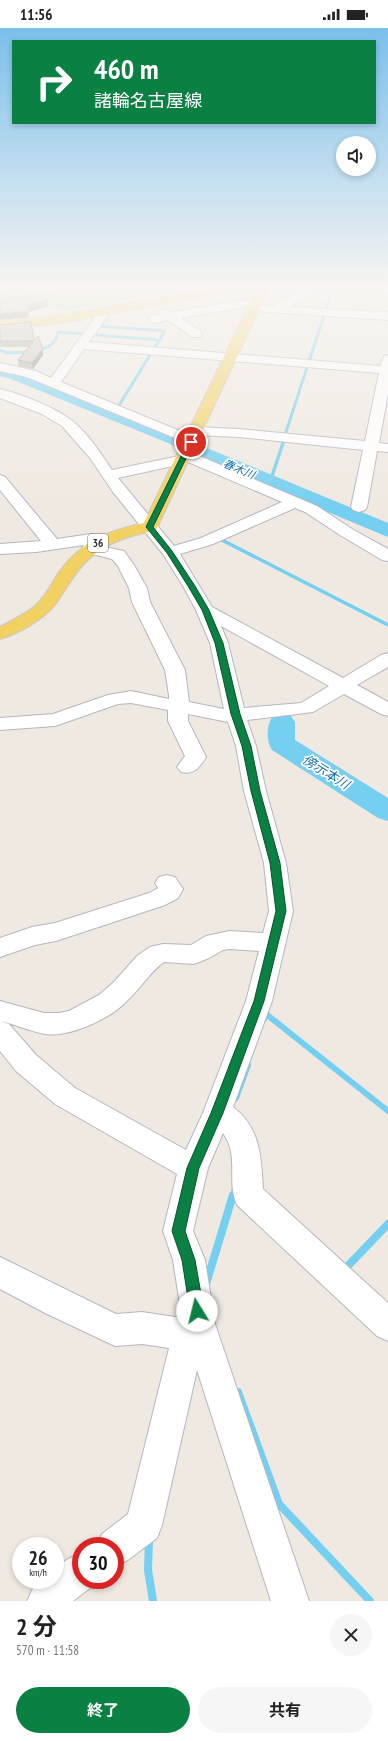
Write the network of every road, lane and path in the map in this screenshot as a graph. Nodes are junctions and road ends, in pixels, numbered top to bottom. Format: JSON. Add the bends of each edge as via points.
{"nodes":[{"id":1,"x":71,"y":359,"type":"edge"},
{"id":2,"x":230,"y":359,"type":"edge"},
{"id":3,"x":258,"y":359,"type":"edge"},
{"id":4,"x":387,"y":366,"type":"edge"},
{"id":5,"x":0,"y":367,"type":"edge"},
{"id":6,"x":54,"y":383,"type":"junction"},
{"id":7,"x":0,"y":393,"type":"edge"},
{"id":8,"x":26,"y":402,"type":"junction"},
{"id":9,"x":0,"y":407,"type":"edge"},
{"id":10,"x":188,"y":447,"type":"junction"},
{"id":11,"x":370,"y":447,"type":"junction"},
{"id":12,"x":388,"y":448,"type":"edge"},
{"id":13,"x":109,"y":475,"type":"junction"},
{"id":14,"x":0,"y":480,"type":"edge"},
{"id":15,"x":295,"y":502,"type":"junction"},
{"id":16,"x":359,"y":507,"type":"dead end"},
{"id":17,"x":150,"y":527,"type":"junction"},
{"id":18,"x":52,"y":544,"type":"junction"},
{"id":19,"x":95,"y":544,"type":"junction"},
{"id":20,"x":0,"y":549,"type":"edge"},
{"id":21,"x":170,"y":552,"type":"junction"},
{"id":22,"x":388,"y":556,"type":"edge"},
{"id":23,"x":205,"y":610,"type":"junction"},
{"id":24,"x":0,"y":634,"type":"edge"},
{"id":25,"x":388,"y":659,"type":"edge"},
{"id":26,"x":344,"y":686,"type":"junction"},
{"id":27,"x":178,"y":706,"type":"junction"},
{"id":28,"x":388,"y":710,"type":"edge"},
{"id":29,"x":235,"y":714,"type":"junction"},
{"id":30,"x":0,"y":724,"type":"edge"},
{"id":31,"x":188,"y":767,"type":"dead end"},
{"id":32,"x":167,"y":883,"type":"dead end"},
{"id":33,"x":273,"y":943,"type":"junction"},
{"id":34,"x":0,"y":948,"type":"edge"},
{"id":35,"x":0,"y":1011,"type":"edge"},
{"id":36,"x":0,"y":1032,"type":"edge"},
{"id":37,"x":217,"y":1113,"type":"junction"},
{"id":38,"x":193,"y":1168,"type":"junction"},
{"id":39,"x":0,"y":1272,"type":"edge"},
{"id":40,"x":388,"y":1325,"type":"edge"},
{"id":41,"x":196,"y":1334,"type":"junction"},
{"id":42,"x":124,"y":1540,"type":"edge"},
{"id":43,"x":72,"y":1579,"type":"edge"},
{"id":44,"x":46,"y":1601,"type":"edge"},
{"id":45,"x":290,"y":1601,"type":"edge"}],
"edges":[{"from":1,"to":6,"type":"street"},
{"from":2,"to":10,"type":"main road"},
{"from":3,"to":4,"type":"street"},
{"from":4,"to":11,"type":"street"},
{"from":5,"to":6,"type":"street","via":[[22,371]]},
{"from":6,"to":10,"type":"street"},
{"from":7,"to":8,"type":"street"},
{"from":8,"to":9,"type":"street"},
{"from":8,"to":13,"type":"street","via":[[67,422]]},
{"from":10,"to":11,"type":"street","via":[[239,433]]},
{"from":10,"to":13,"type":"street","via":[[178,460]]},
{"from":10,"to":15,"type":"street","via":[[217,467]]},
{"from":10,"to":17,"type":"main road"},
{"from":11,"to":12,"type":"street"},
{"from":11,"to":16,"type":"street"},
{"from":13,"to":17,"type":"street"},
{"from":14,"to":18,"type":"street"},
{"from":15,"to":21,"type":"street","via":[[207,541]]},
{"from":15,"to":22,"type":"street"},
{"from":17,"to":19,"type":"main road","number":"36","via":[[125,532]]},
{"from":17,"to":21,"type":"street"},
{"from":18,"to":19,"type":"street","via":[[91,539]]},
{"from":18,"to":20,"type":"street"},
{"from":19,"to":24,"type":"main road","number":"36","via":[[74,563],[43,608]]},
{"from":19,"to":27,"type":"street","via":[[118,555],[138,588],[141,602],[175,670]]},
{"from":21,"to":23,"type":"street"},
{"from":23,"to":26,"type":"street"},
{"from":23,"to":29,"type":"street","via":[[219,643]]},
{"from":25,"to":26,"type":"street"},
{"from":26,"to":28,"type":"street"},
{"from":26,"to":29,"type":"street","via":[[306,708]]},
{"from":27,"to":29,"type":"street","via":[[227,716]]},
{"from":27,"to":30,"type":"street","via":[[131,697],[115,698],[55,720]]},
{"from":27,"to":31,"type":"street","via":[[178,721],[196,757]]},
{"from":29,"to":33,"type":"street","via":[[246,746],[255,791],[275,863],[281,911]]},
{"from":32,"to":34,"type":"street","via":[[170,892],[157,899]]},
{"from":33,"to":35,"type":"street","via":[[229,940],[216,943],[192,955],[163,952],[147,961],[114,997],[82,1017],[51,1024]]},
{"from":33,"to":37,"type":"street","via":[[259,1001]]},
{"from":36,"to":38,"type":"street","via":[[26,1063],[65,1096]]},
{"from":37,"to":38,"type":"street"},
{"from":37,"to":40,"type":"street","via":[[224,1115],[237,1130],[247,1155],[248,1195]]},
{"from":38,"to":41,"type":"street","via":[[178,1231],[189,1260]]},
{"from":39,"to":41,"type":"street","via":[[115,1330],[142,1328]]},
{"from":41,"to":42,"type":"street","via":[[144,1525]]},
{"from":41,"to":45,"type":"street"},
{"from":43,"to":44,"type":"street"}]}
